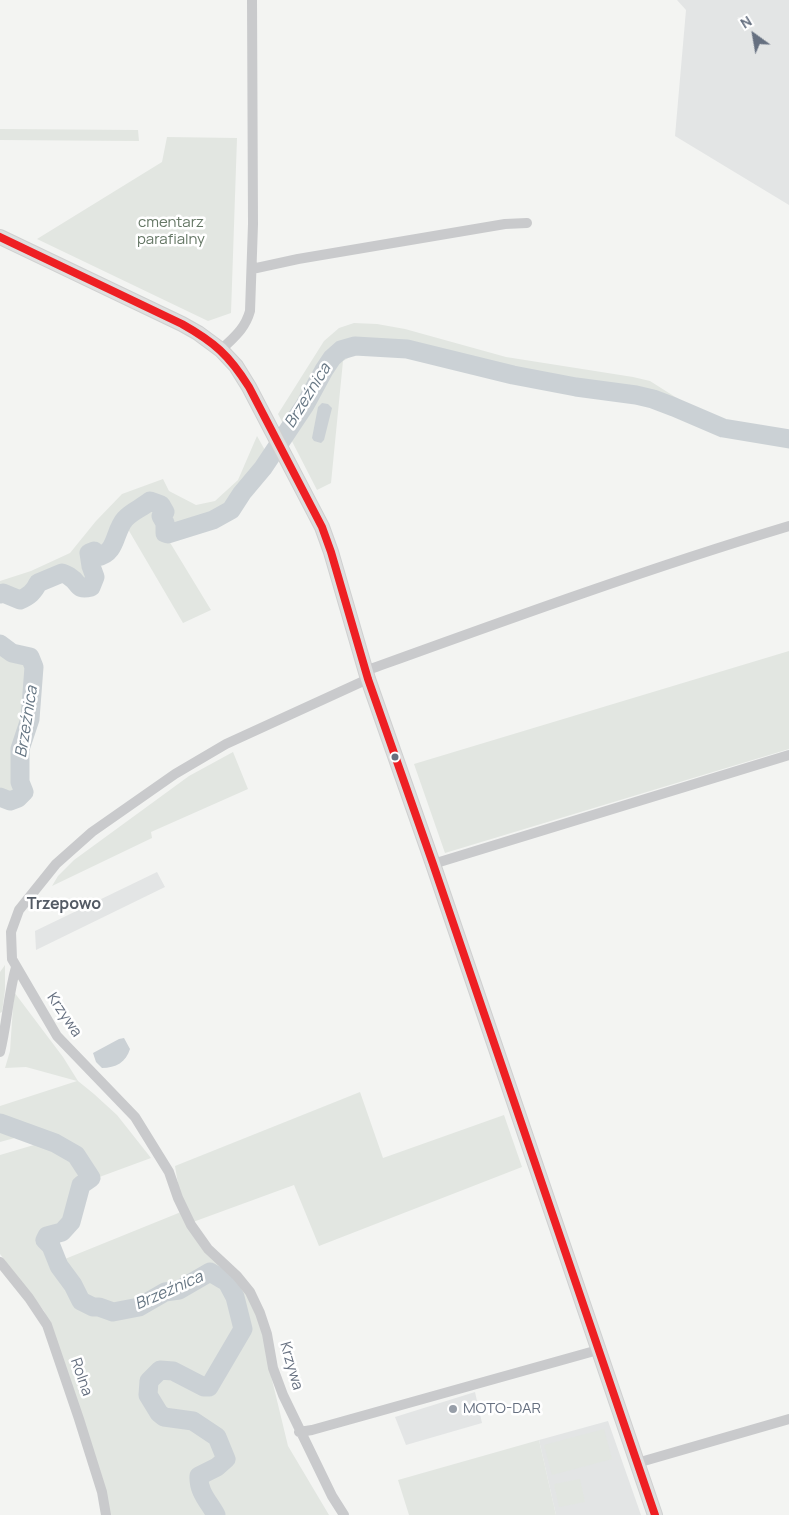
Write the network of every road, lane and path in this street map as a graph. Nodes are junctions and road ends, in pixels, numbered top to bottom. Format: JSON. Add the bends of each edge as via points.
{"nodes":[{"id":1,"x":252,"y":0,"type":"edge"},
{"id":2,"x":527,"y":223,"type":"dead end"},
{"id":3,"x":0,"y":237,"type":"edge"},
{"id":4,"x":252,"y":269,"type":"junction"},
{"id":5,"x":221,"y":350,"type":"junction"},
{"id":6,"x":789,"y":526,"type":"edge"},
{"id":7,"x":367,"y":675,"type":"junction"},
{"id":8,"x":789,"y":755,"type":"edge"},
{"id":9,"x":433,"y":864,"type":"junction"},
{"id":10,"x":16,"y":967,"type":"junction"},
{"id":11,"x":0,"y":1052,"type":"edge"},
{"id":12,"x":0,"y":1262,"type":"edge"},
{"id":13,"x":598,"y":1350,"type":"junction"},
{"id":14,"x":789,"y":1419,"type":"edge"},
{"id":15,"x":300,"y":1432,"type":"junction"},
{"id":16,"x":637,"y":1463,"type":"junction"},
{"id":17,"x":106,"y":1515,"type":"edge"},
{"id":18,"x":344,"y":1515,"type":"edge"},
{"id":19,"x":655,"y":1515,"type":"edge"}],
"edges":[{"from":1,"to":4,"type":"street"},
{"from":2,"to":4,"type":"street","via":[[505,224]]},
{"from":3,"to":5,"type":"street","via":[[182,324]]},
{"from":4,"to":5,"type":"street","via":[[247,322]]},
{"from":5,"to":7,"type":"street","via":[[240,373],[322,527]]},
{"from":6,"to":7,"type":"street","name":"Krzywa","via":[[524,613]]},
{"from":7,"to":9,"type":"street"},
{"from":7,"to":10,"type":"street","name":"Krzywa","via":[[226,744],[175,774],[92,832],[56,864],[19,910],[11,932],[12,959]]},
{"from":8,"to":9,"type":"street"},
{"from":9,"to":13,"type":"street"},
{"from":10,"to":11,"type":"street"},
{"from":10,"to":15,"type":"street","name":"Krzywa","via":[[57,1036],[135,1117],[169,1172],[178,1198],[208,1249],[250,1292],[267,1334],[273,1368],[283,1396]]},
{"from":12,"to":17,"type":"street","name":"Rolna","via":[[47,1325],[100,1483]]},
{"from":13,"to":15,"type":"street"},
{"from":13,"to":16,"type":"street"},
{"from":14,"to":16,"type":"street"},
{"from":15,"to":18,"type":"street","name":"Krzywa"},
{"from":16,"to":19,"type":"street"}]}
